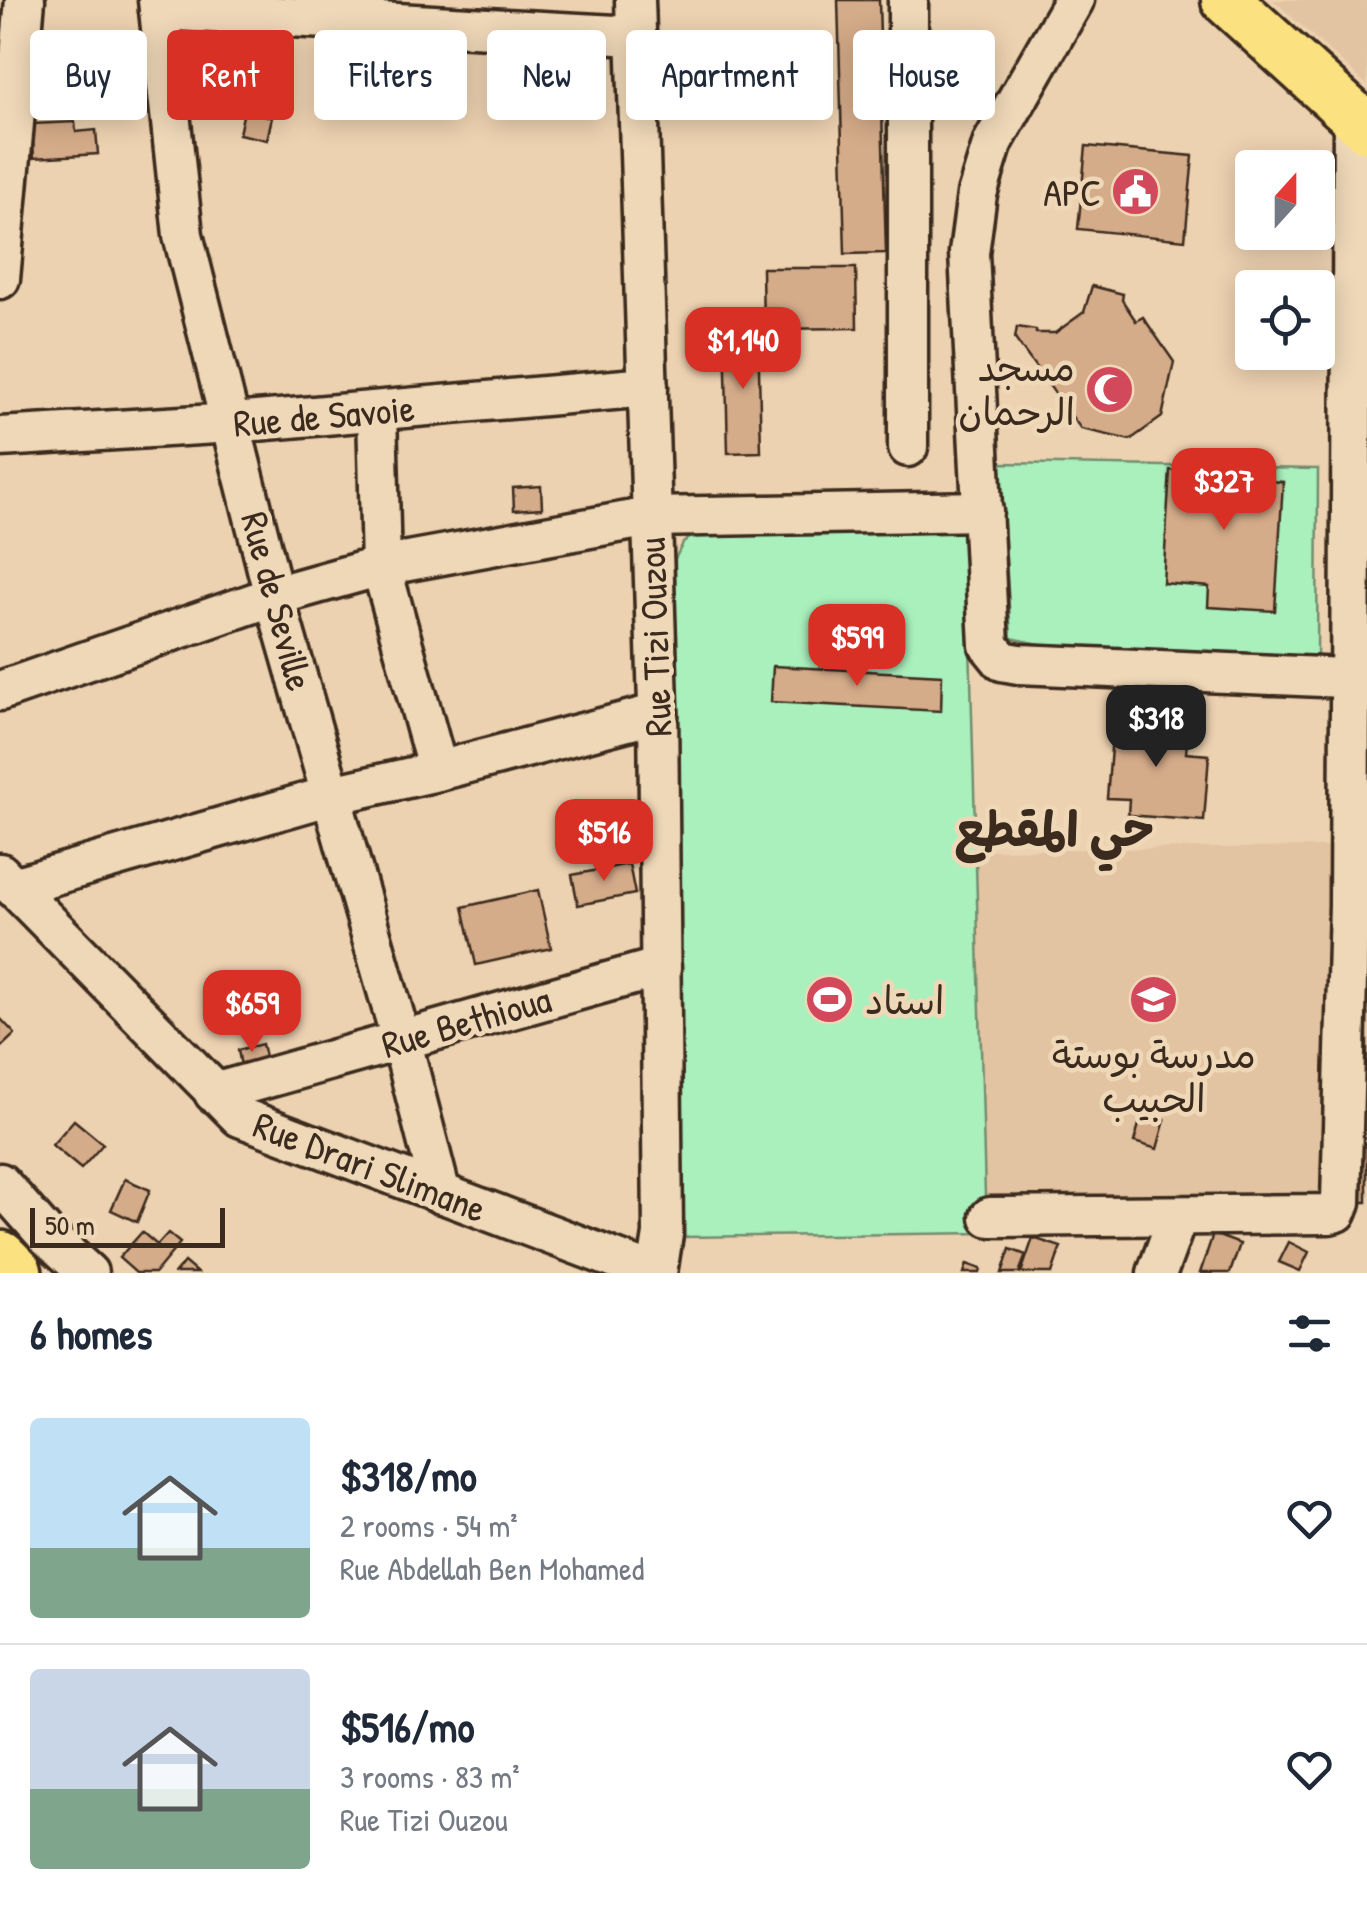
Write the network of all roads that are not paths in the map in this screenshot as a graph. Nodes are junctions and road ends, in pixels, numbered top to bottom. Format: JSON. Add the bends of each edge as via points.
{"nodes":[{"id":1,"x":25,"y":0,"type":"edge"},
{"id":2,"x":908,"y":0,"type":"edge"},
{"id":3,"x":1074,"y":0,"type":"edge"},
{"id":4,"x":1226,"y":0,"type":"edge"},
{"id":5,"x":158,"y":5,"type":"edge"},
{"id":6,"x":635,"y":18,"type":"edge"},
{"id":7,"x":1360,"y":122,"type":"edge"},
{"id":8,"x":4,"y":196,"type":"edge"},
{"id":9,"x":0,"y":279,"type":"edge"},
{"id":10,"x":648,"y":386,"type":"junction"},
{"id":11,"x":377,"y":412,"type":"junction"},
{"id":12,"x":233,"y":423,"type":"junction"},
{"id":13,"x":0,"y":437,"type":"edge"},
{"id":14,"x":1360,"y":446,"type":"edge"},
{"id":15,"x":908,"y":447,"type":"dead end"},
{"id":16,"x":984,"y":511,"type":"junction"},
{"id":17,"x":650,"y":518,"type":"junction"},
{"id":18,"x":381,"y":566,"type":"junction"},
{"id":19,"x":274,"y":596,"type":"junction"},
{"id":20,"x":1358,"y":679,"type":"edge"},
{"id":21,"x":0,"y":692,"type":"edge"},
{"id":22,"x":658,"y":713,"type":"junction"},
{"id":23,"x":438,"y":771,"type":"junction"},
{"id":24,"x":332,"y":794,"type":"junction"},
{"id":25,"x":7,"y":880,"type":"edge"},
{"id":26,"x":1358,"y":904,"type":"edge"},
{"id":27,"x":661,"y":968,"type":"junction"},
{"id":28,"x":401,"y":1039,"type":"junction"},
{"id":29,"x":214,"y":1093,"type":"junction"},
{"id":30,"x":1356,"y":1131,"type":"edge"},
{"id":31,"x":0,"y":1182,"type":"edge"},
{"id":32,"x":441,"y":1194,"type":"junction"},
{"id":33,"x":1178,"y":1216,"type":"junction"},
{"id":34,"x":990,"y":1218,"type":"dead end"},
{"id":35,"x":0,"y":1259,"type":"edge"},
{"id":36,"x":14,"y":1273,"type":"edge"},
{"id":37,"x":88,"y":1273,"type":"edge"},
{"id":38,"x":654,"y":1273,"type":"edge"},
{"id":39,"x":1157,"y":1273,"type":"edge"}],
"edges":[{"from":1,"to":8,"type":"street"},
{"from":2,"to":15,"type":"street"},
{"from":3,"to":16,"type":"street","via":[[993,142],[977,194],[969,253]]},
{"from":4,"to":7,"type":"main road"},
{"from":5,"to":6,"type":"street"},
{"from":5,"to":12,"type":"street","name":"Rue de Seville","via":[[183,236]]},
{"from":6,"to":10,"type":"street","name":"Rue Tizi Ouzou"},
{"from":7,"to":14,"type":"street"},
{"from":8,"to":9,"type":"street"},
{"from":10,"to":11,"type":"street","name":"Rue de Savoie"},
{"from":10,"to":17,"type":"street","name":"Rue Tizi Ouzou"},
{"from":11,"to":12,"type":"street","name":"Rue de Savoie"},
{"from":11,"to":18,"type":"street"},
{"from":12,"to":13,"type":"street","name":"Rue de Savoie"},
{"from":12,"to":19,"type":"street","name":"Rue de Seville"},
{"from":14,"to":20,"type":"street"},
{"from":16,"to":17,"type":"street"},
{"from":16,"to":20,"type":"street","via":[[989,645],[1002,662]]},
{"from":17,"to":18,"type":"street"},
{"from":17,"to":22,"type":"street","name":"Rue Tizi Ouzou"},
{"from":18,"to":19,"type":"street"},
{"from":18,"to":23,"type":"street"},
{"from":19,"to":21,"type":"street"},
{"from":19,"to":24,"type":"street","name":"Rue de Seville"},
{"from":20,"to":26,"type":"street"},
{"from":22,"to":23,"type":"street"},
{"from":22,"to":27,"type":"street","name":"Rue Tizi Ouzou"},
{"from":23,"to":24,"type":"street"},
{"from":24,"to":25,"type":"street"},
{"from":24,"to":28,"type":"street","name":"Rue de Seville"},
{"from":25,"to":29,"type":"street","name":"Rue Drari Slimane"},
{"from":26,"to":30,"type":"street"},
{"from":27,"to":28,"type":"street","name":"Rue Bethioua"},
{"from":27,"to":38,"type":"street","name":"Rue Tizi Ouzou","via":[[663,1234]]},
{"from":28,"to":29,"type":"street","name":"Rue Bethioua"},
{"from":28,"to":32,"type":"street","name":"Rue de Seville"},
{"from":29,"to":32,"type":"street","name":"Rue Drari Slimane","via":[[240,1117]]},
{"from":30,"to":33,"type":"street","via":[[1337,1212]]},
{"from":31,"to":37,"type":"street"},
{"from":32,"to":38,"type":"street","name":"Rue Drari Slimane"},
{"from":33,"to":34,"type":"street"},
{"from":33,"to":39,"type":"street"},
{"from":35,"to":36,"type":"highway"}]}
